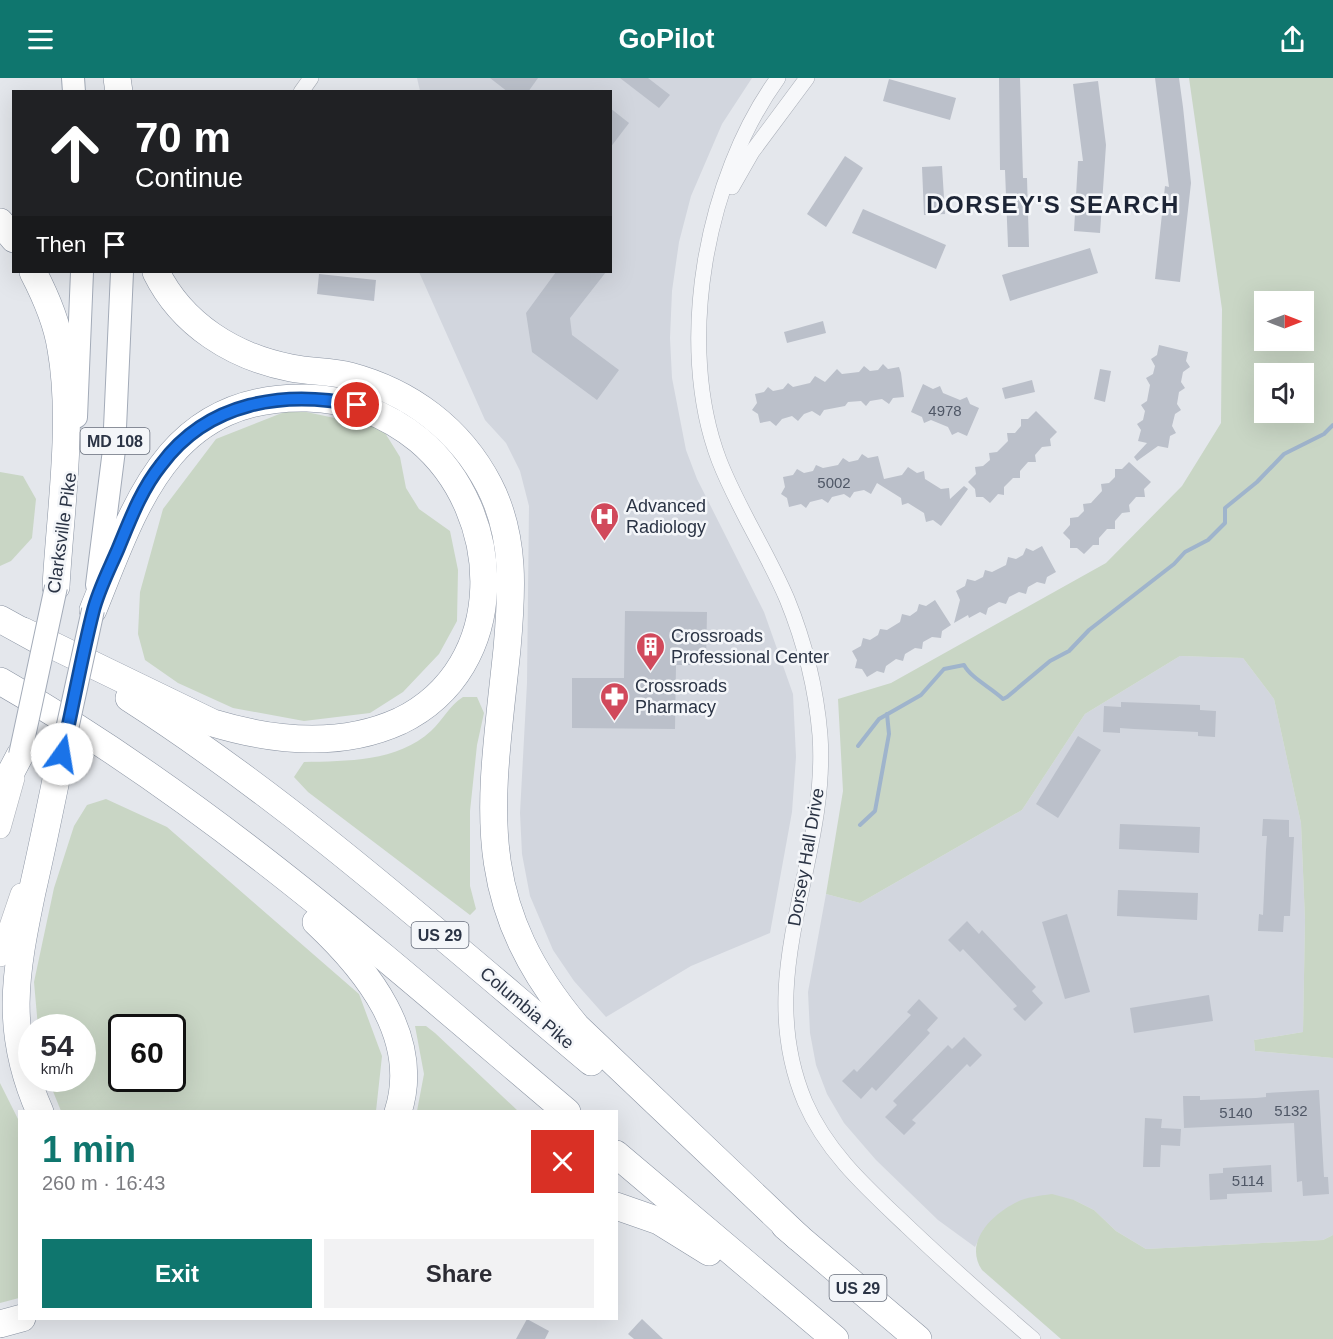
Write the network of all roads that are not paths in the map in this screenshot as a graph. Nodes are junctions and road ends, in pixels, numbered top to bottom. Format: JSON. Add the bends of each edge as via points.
{"nodes":[{"id":1,"x":778,"y":78,"type":"edge"},
{"id":2,"x":807,"y":78,"type":"edge"},
{"id":3,"x":0,"y":222,"type":"edge"},
{"id":4,"x":712,"y":231,"type":"junction"},
{"id":5,"x":12,"y":237,"type":"edge"},
{"id":6,"x":33,"y":273,"type":"edge"},
{"id":7,"x":82,"y":273,"type":"edge"},
{"id":8,"x":122,"y":273,"type":"edge"},
{"id":9,"x":157,"y":273,"type":"edge"},
{"id":10,"x":56,"y":587,"type":"junction"},
{"id":11,"x":93,"y":610,"type":"junction"},
{"id":12,"x":12,"y":625,"type":"edge"},
{"id":13,"x":2,"y":683,"type":"edge"},
{"id":14,"x":20,"y":755,"type":"junction"},
{"id":15,"x":57,"y":775,"type":"junction"},
{"id":16,"x":0,"y":793,"type":"edge"},
{"id":17,"x":208,"y":816,"type":"junction"},
{"id":18,"x":0,"y":828,"type":"edge"},
{"id":19,"x":0,"y":956,"type":"edge"},
{"id":20,"x":39,"y":1110,"type":"edge"},
{"id":21,"x":398,"y":1110,"type":"edge"},
{"id":22,"x":565,"y":1110,"type":"edge"},
{"id":23,"x":618,"y":1156,"type":"edge"},
{"id":24,"x":618,"y":1207,"type":"edge"},
{"id":25,"x":798,"y":1237,"type":"junction"},
{"id":26,"x":18,"y":1319,"type":"edge"},
{"id":27,"x":0,"y":1324,"type":"edge"},
{"id":28,"x":831,"y":1339,"type":"edge"},
{"id":29,"x":835,"y":1339,"type":"edge"},
{"id":30,"x":918,"y":1339,"type":"edge"},
{"id":31,"x":1033,"y":1339,"type":"edge"}],
"edges":[{"from":1,"to":4,"type":"street","name":"Dorsey Hall Drive","via":[[756,108],[739,146]]},
{"from":2,"to":4,"type":"street","name":"Dorsey Hall Drive","via":[[752,152]]},
{"from":3,"to":5,"type":"highway"},
{"from":4,"to":31,"type":"street","name":"Dorsey Hall Drive","via":[[700,290],[698,329],[706,412],[718,457],[735,497],[786,598],[808,661],[819,729],[820,778],[815,824],[786,979],[784,1007],[791,1061],[815,1123],[843,1162],[940,1258]]},
{"from":6,"to":10,"type":"highway","via":[[53,319],[64,377],[66,414]]},
{"from":7,"to":10,"type":"main road","name":"Clarksville Pike","number":"MD 108","via":[[74,447]]},
{"from":8,"to":11,"type":"main road","number":"MD 108","via":[[114,450]]},
{"from":9,"to":25,"type":"highway","via":[[184,312],[220,342],[266,362],[347,375],[395,391],[430,413],[478,465],[499,507],[509,547],[509,623],[492,813],[498,873],[517,936],[550,995],[578,1027]]},
{"from":10,"to":14,"type":"main road","name":"Clarksville Pike","number":"MD 108","bridge":true},
{"from":11,"to":12,"type":"highway","via":[[133,512],[162,463],[212,420],[273,400],[317,398],[357,405],[409,432],[451,474],[468,504],[484,561],[482,605],[471,647],[460,667],[419,709],[401,720],[360,734],[288,738],[213,723]]},
{"from":11,"to":15,"type":"main road","number":"MD 108","bridge":true},
{"from":12,"to":25,"type":"highway","name":"Columbia Pike","number":"US 29","via":[[187,736],[344,853]]},
{"from":13,"to":17,"type":"highway","number":"US 29","via":[[106,746]]},
{"from":14,"to":16,"type":"highway"},
{"from":14,"to":18,"type":"main road","number":"MD 108"},
{"from":15,"to":19,"type":"main road","number":"MD 108"},
{"from":15,"to":20,"type":"highway","via":[[15,984],[19,1045]]},
{"from":17,"to":21,"type":"highway","via":[[342,946],[379,996],[399,1046],[402,1082]]},
{"from":17,"to":22,"type":"highway","number":"US 29","via":[[310,895]]},
{"from":23,"to":29,"type":"highway","number":"US 29"},
{"from":24,"to":28,"type":"highway","via":[[676,1229]]},
{"from":25,"to":30,"type":"highway","name":"Columbia Pike","number":"US 29"},
{"from":26,"to":27,"type":"highway"}]}
